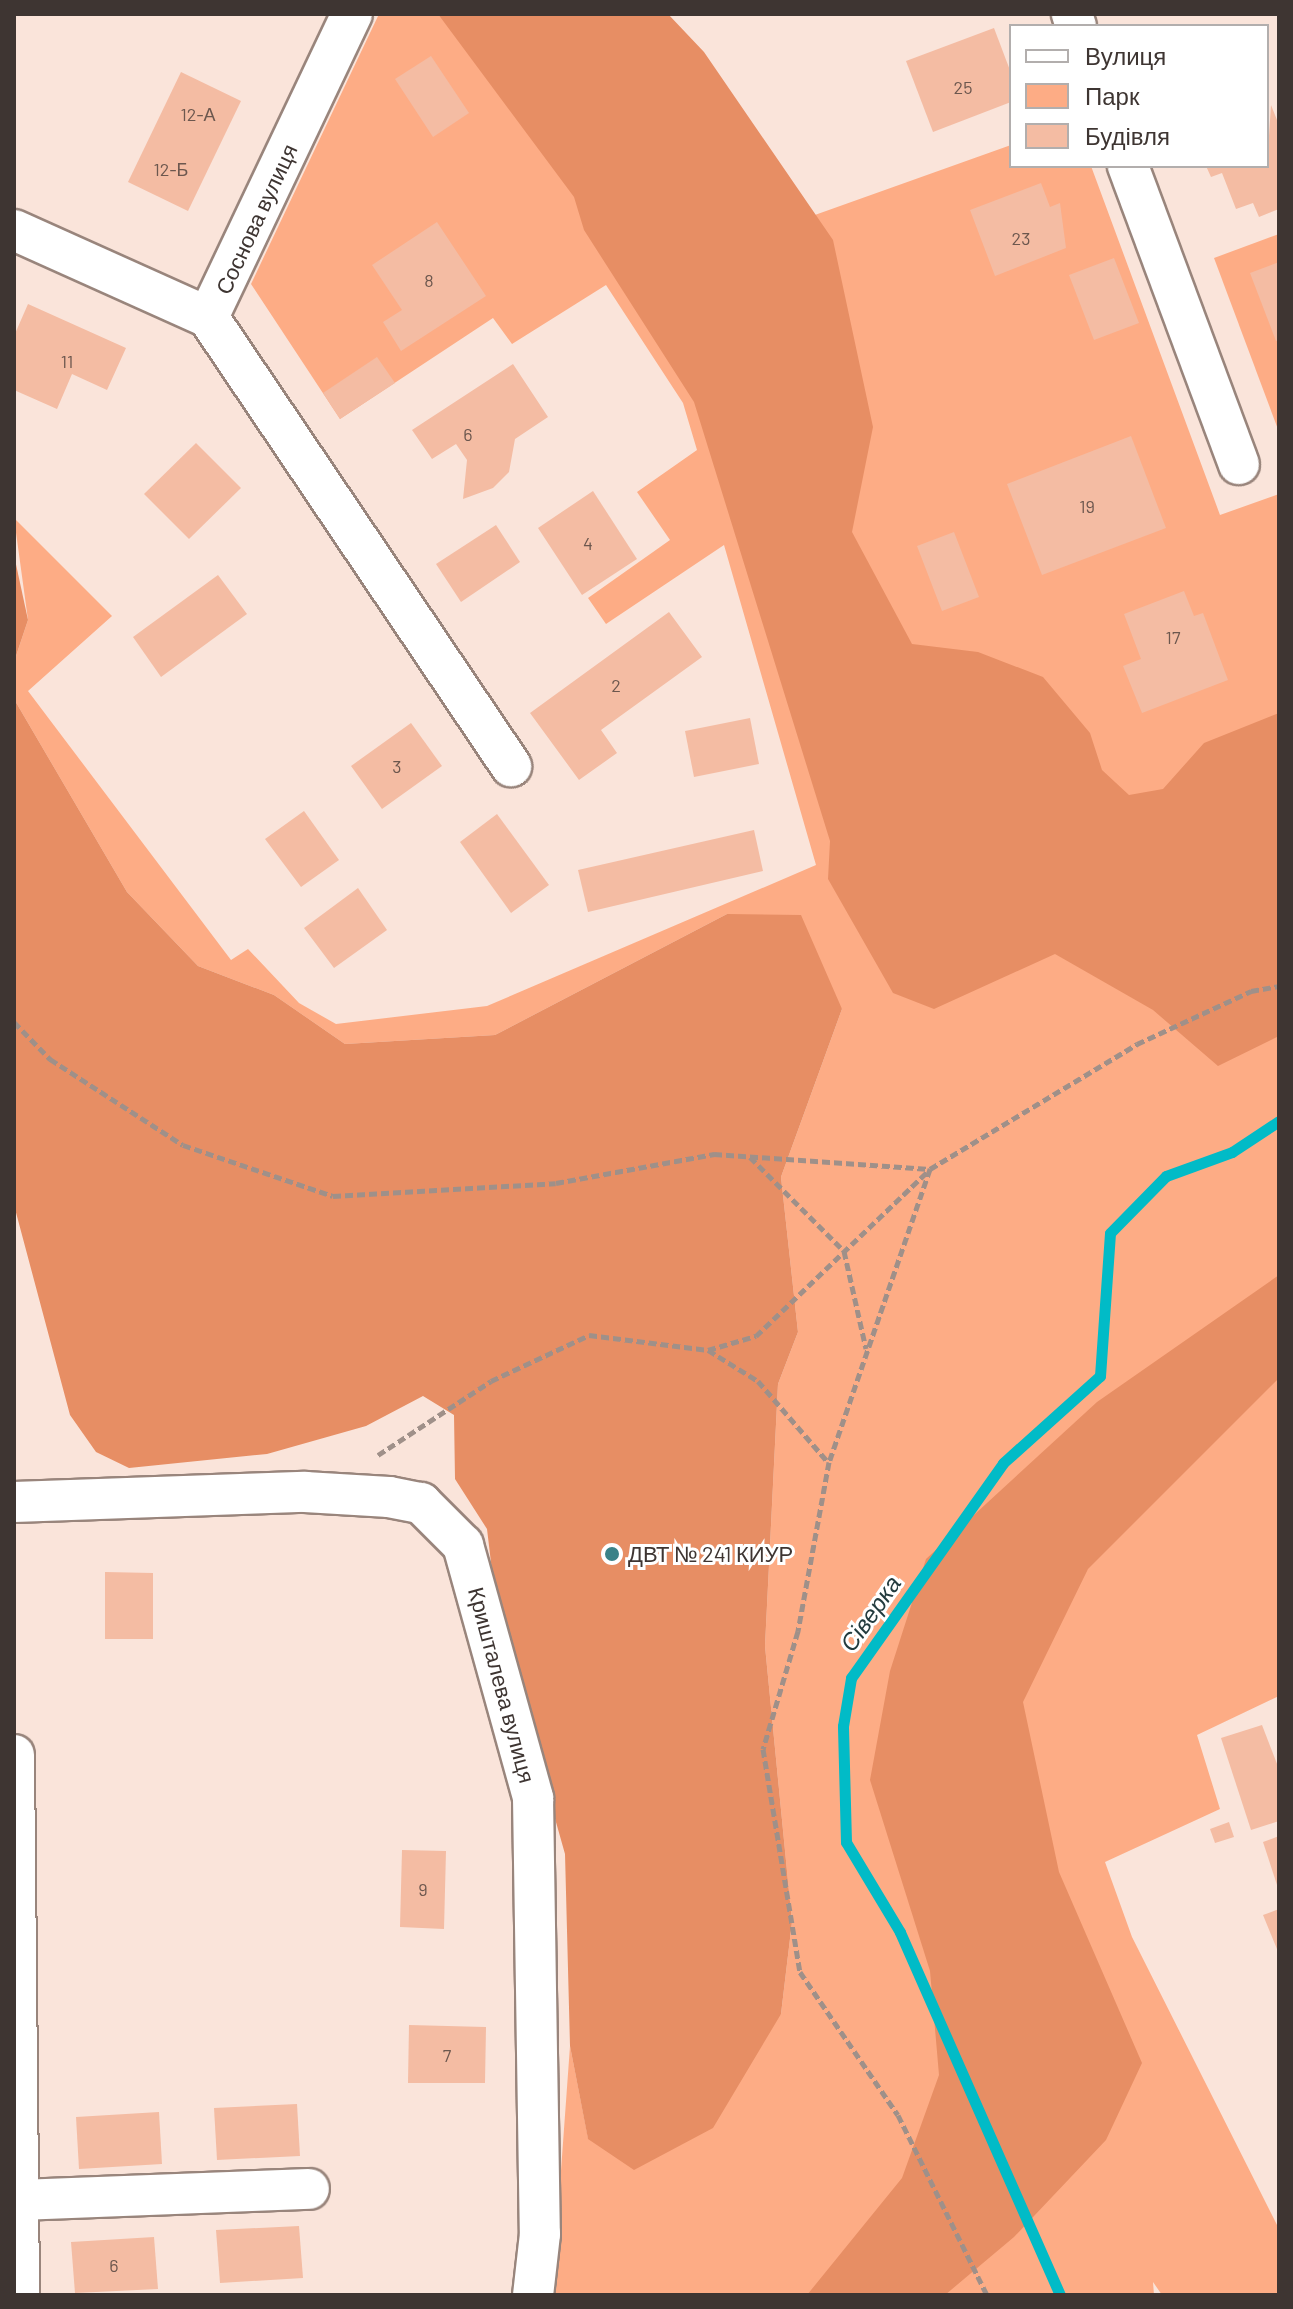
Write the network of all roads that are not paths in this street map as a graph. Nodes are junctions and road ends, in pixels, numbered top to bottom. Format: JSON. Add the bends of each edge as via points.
{"nodes":[{"id":1,"x":352,"y":14,"type":"edge"},
{"id":2,"x":1129,"y":168,"type":"edge"},
{"id":3,"x":14,"y":230,"type":"edge"},
{"id":4,"x":208,"y":317,"type":"junction"},
{"id":5,"x":1239,"y":464,"type":"dead end"},
{"id":6,"x":511,"y":766,"type":"dead end"},
{"id":7,"x":14,"y":1502,"type":"edge"},
{"id":8,"x":14,"y":1755,"type":"edge"},
{"id":9,"x":309,"y":2189,"type":"dead end"},
{"id":10,"x":20,"y":2200,"type":"junction"},
{"id":11,"x":19,"y":2295,"type":"edge"},
{"id":12,"x":533,"y":2295,"type":"edge"}],
"edges":[{"from":1,"to":4,"type":"street","name":"Соснова вулиця"},
{"from":2,"to":5,"type":"street"},
{"from":3,"to":4,"type":"street","name":"Соснова вулиця"},
{"from":4,"to":6,"type":"street"},
{"from":7,"to":12,"type":"street","name":"Кришталева вулиця","via":[[305,1492],[389,1497],[421,1503],[463,1545],[533,1798],[540,2234]]},
{"from":8,"to":10,"type":"street"},
{"from":9,"to":10,"type":"street"},
{"from":10,"to":11,"type":"street"}]}
